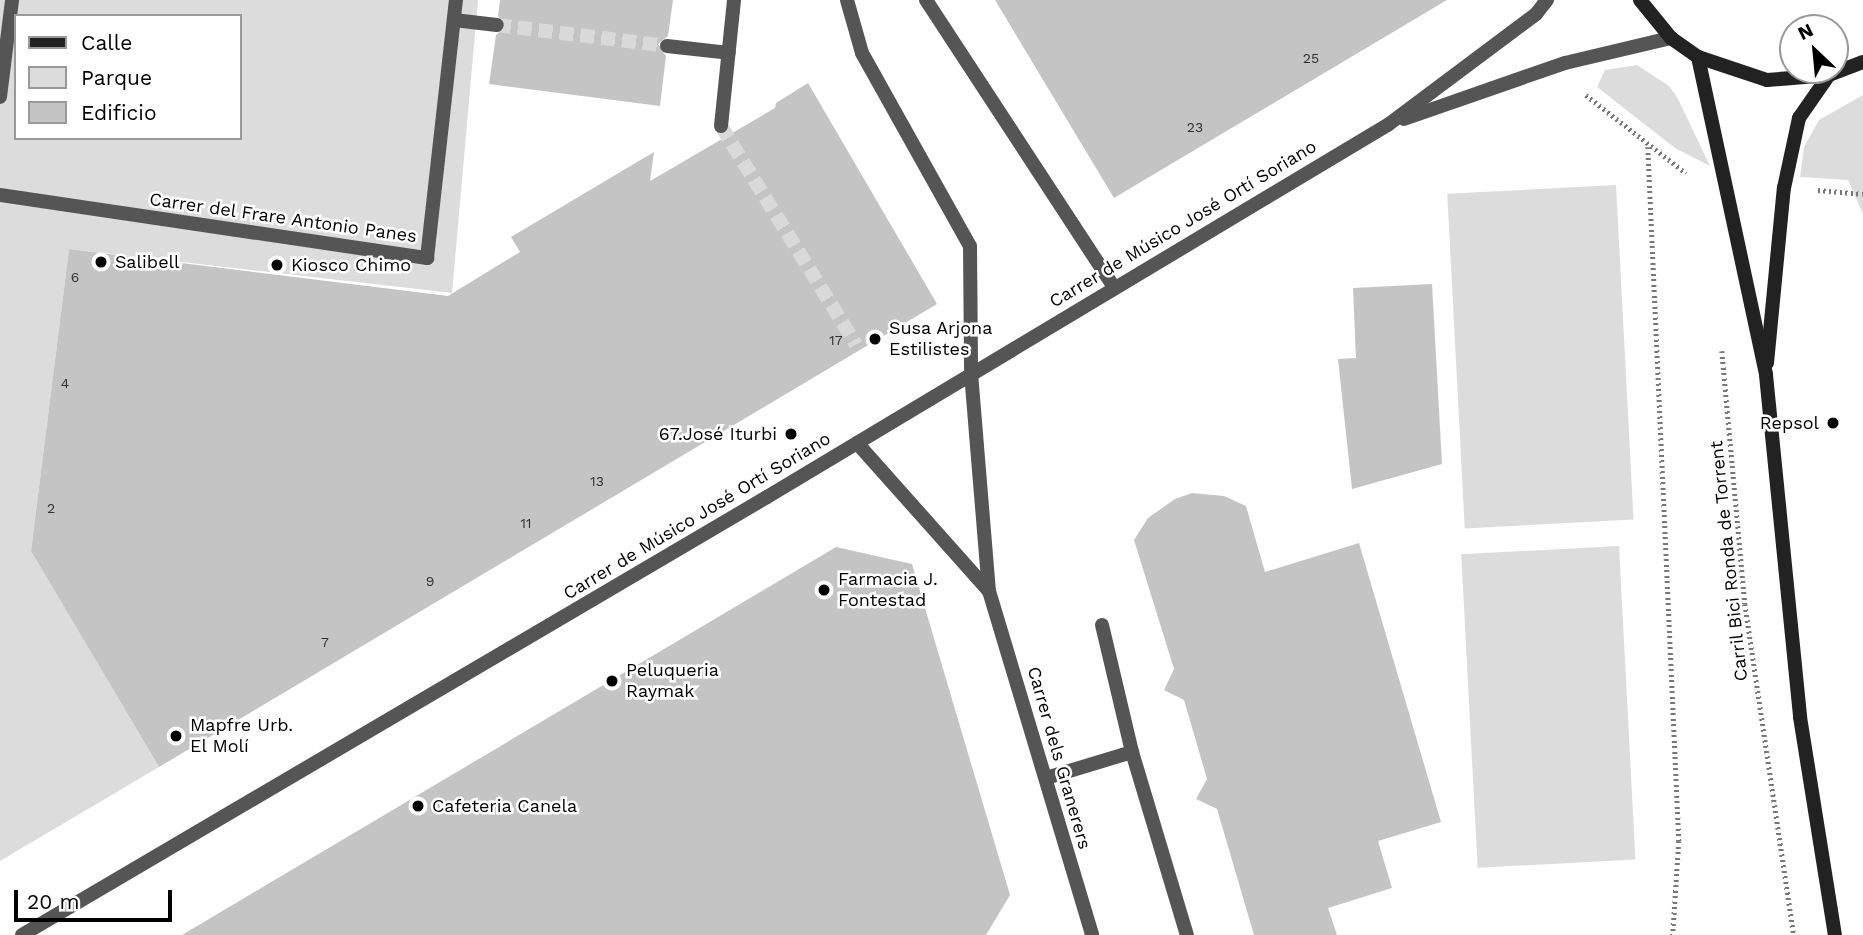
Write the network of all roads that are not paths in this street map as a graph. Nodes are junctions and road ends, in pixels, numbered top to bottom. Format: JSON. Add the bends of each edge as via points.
{"nodes":[{"id":1,"x":12,"y":0,"type":"edge"},
{"id":2,"x":456,"y":0,"type":"edge"},
{"id":3,"x":734,"y":0,"type":"edge"},
{"id":4,"x":846,"y":0,"type":"edge"},
{"id":5,"x":926,"y":0,"type":"edge"},
{"id":6,"x":1547,"y":0,"type":"edge"},
{"id":7,"x":1640,"y":0,"type":"edge"},
{"id":8,"x":454,"y":20,"type":"junction"},
{"id":9,"x":497,"y":25,"type":"tunnel mouth"},
{"id":10,"x":1671,"y":38,"type":"junction"},
{"id":11,"x":667,"y":46,"type":"tunnel mouth"},
{"id":12,"x":729,"y":53,"type":"junction"},
{"id":13,"x":1698,"y":57,"type":"junction"},
{"id":14,"x":1779,"y":79,"type":"edge"},
{"id":15,"x":1823,"y":84,"type":"edge"},
{"id":16,"x":0,"y":97,"type":"edge"},
{"id":17,"x":1389,"y":124,"type":"junction"},
{"id":18,"x":721,"y":126,"type":"tunnel mouth"},
{"id":19,"x":0,"y":195,"type":"edge"},
{"id":20,"x":1114,"y":287,"type":"junction"},
{"id":21,"x":971,"y":373,"type":"junction"},
{"id":22,"x":1766,"y":375,"type":"junction"},
{"id":23,"x":858,"y":443,"type":"junction"},
{"id":24,"x":989,"y":591,"type":"junction"},
{"id":25,"x":1102,"y":625,"type":"dead end"},
{"id":26,"x":1132,"y":752,"type":"junction"},
{"id":27,"x":1046,"y":778,"type":"junction"},
{"id":28,"x":22,"y":935,"type":"edge"},
{"id":29,"x":1092,"y":935,"type":"edge"},
{"id":30,"x":1187,"y":935,"type":"edge"},
{"id":31,"x":1835,"y":935,"type":"edge"}],
"edges":[{"from":1,"to":16,"type":"street"},
{"from":2,"to":8,"type":"street","name":"Carrer del Frare Antonio Panes"},
{"from":3,"to":12,"type":"street"},
{"from":4,"to":21,"type":"street","name":"Carrer dels Granerers","via":[[862,53],[970,246]]},
{"from":5,"to":20,"type":"street"},
{"from":6,"to":17,"type":"street","name":"Carrer de Músico José Ortí Soriano","via":[[1535,14]]},
{"from":7,"to":10,"type":"street"},
{"from":8,"to":9,"type":"street"},
{"from":8,"to":19,"type":"street","name":"Carrer del Frare Antonio Panes","via":[[427,258]]},
{"from":10,"to":13,"type":"street"},
{"from":10,"to":17,"type":"street","name":"Carrer de Músico José Ortí Soriano","via":[[1564,63]]},
{"from":11,"to":12,"type":"street"},
{"from":12,"to":18,"type":"street"},
{"from":13,"to":14,"type":"street","via":[[1767,80]]},
{"from":13,"to":22,"type":"street"},
{"from":15,"to":22,"type":"street","via":[[1799,118],[1786,176]]},
{"from":17,"to":20,"type":"street","name":"Carrer de Músico José Ortí Soriano"},
{"from":20,"to":21,"type":"street","name":"Carrer de Músico José Ortí Soriano"},
{"from":21,"to":23,"type":"street","name":"Carrer de Músico José Ortí Soriano"},
{"from":21,"to":24,"type":"street","name":"Carrer dels Granerers"},
{"from":22,"to":31,"type":"street","via":[[1800,717]]},
{"from":23,"to":24,"type":"street","name":"Carrer dels Granerers"},
{"from":23,"to":28,"type":"street","name":"Carrer de Músico José Ortí Soriano"},
{"from":24,"to":27,"type":"street","name":"Carrer dels Granerers"},
{"from":25,"to":26,"type":"street"},
{"from":26,"to":27,"type":"street"},
{"from":26,"to":30,"type":"street"},
{"from":27,"to":29,"type":"street","name":"Carrer dels Granerers"}]}
